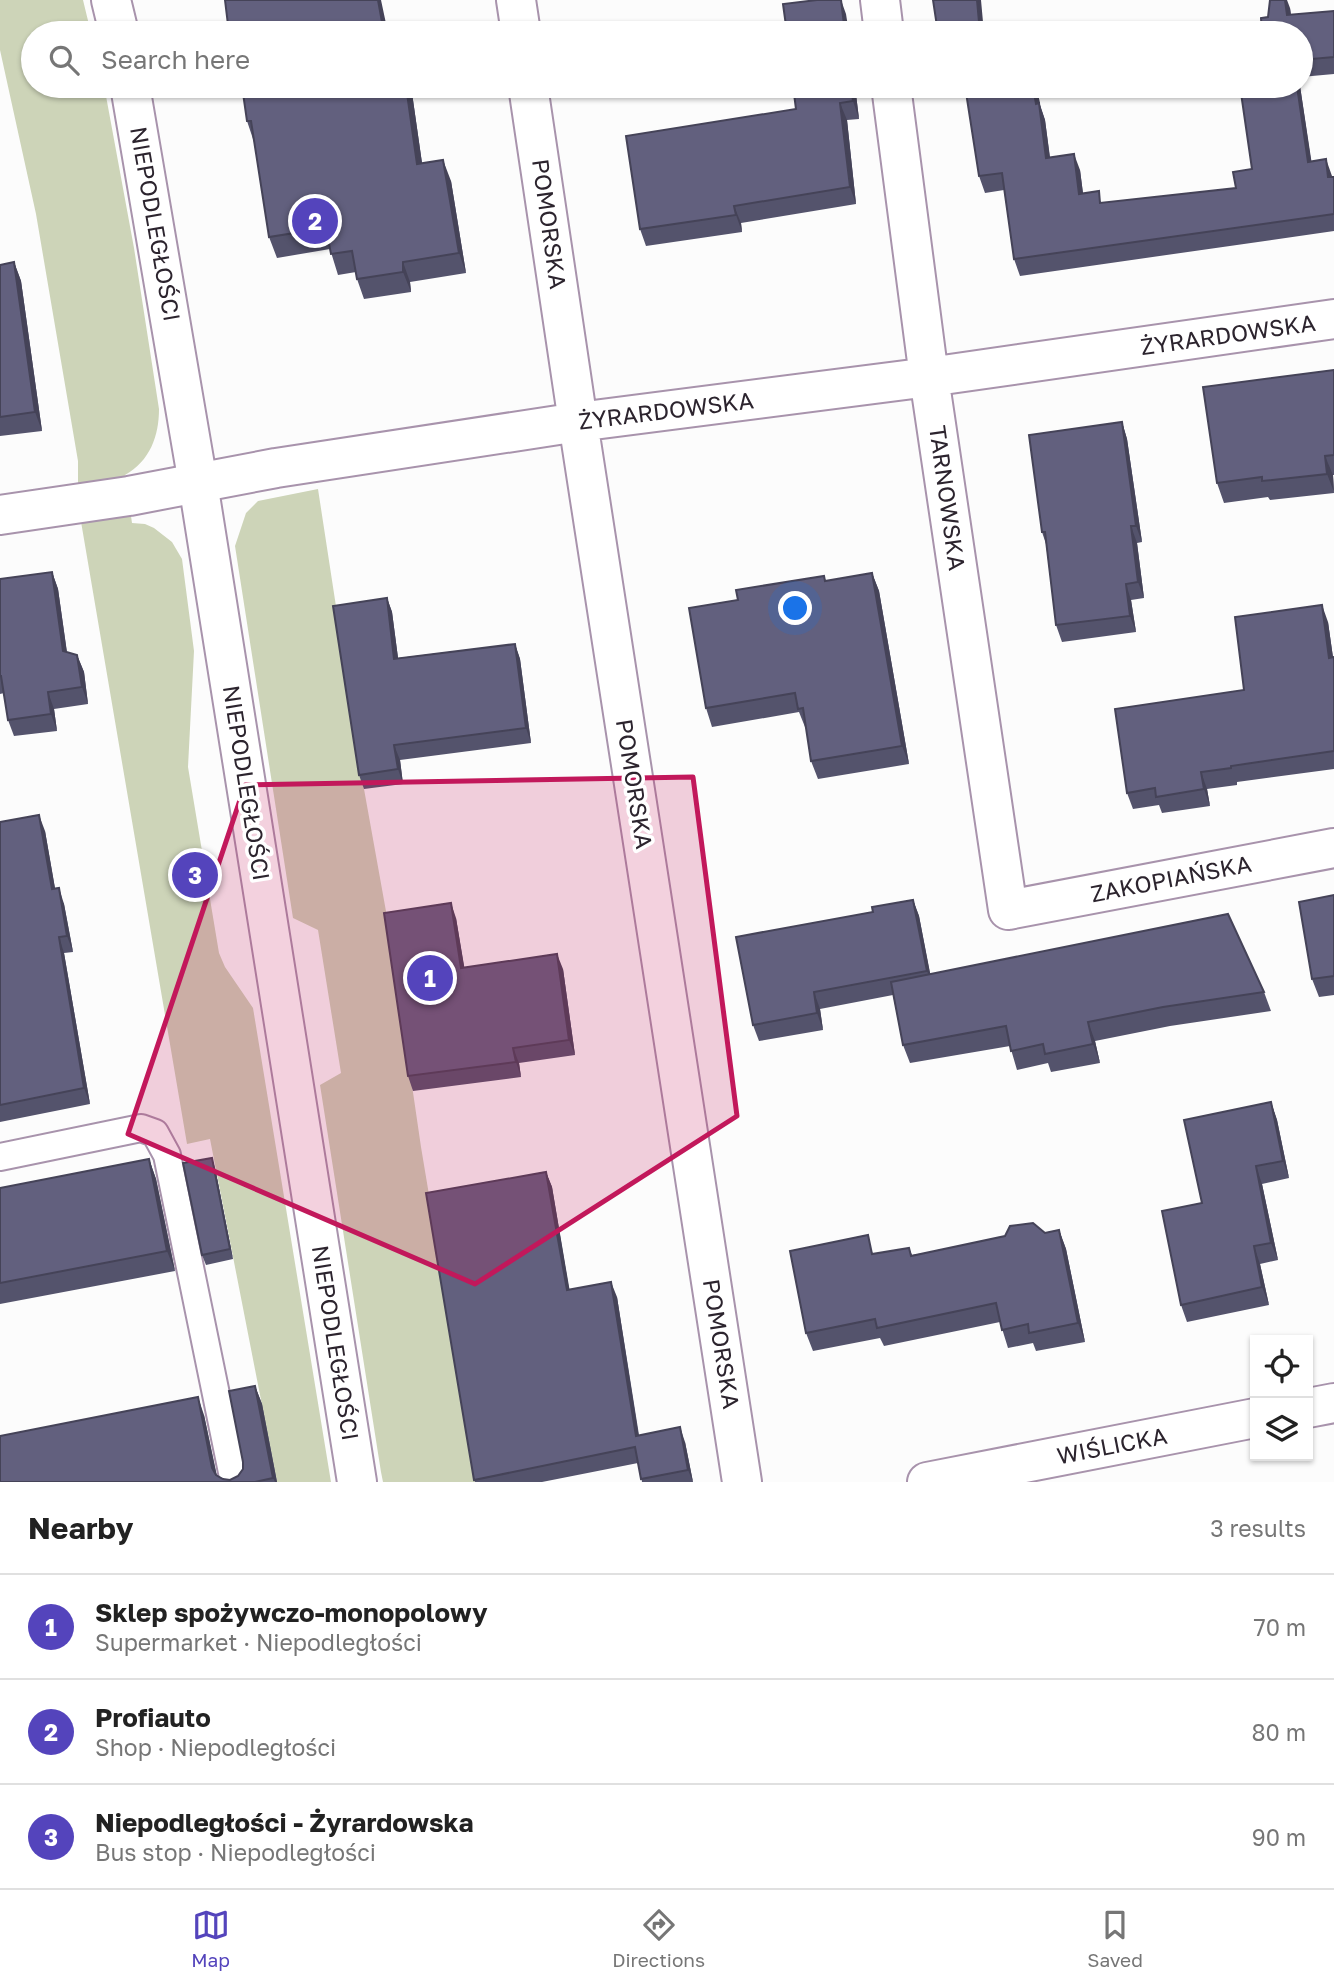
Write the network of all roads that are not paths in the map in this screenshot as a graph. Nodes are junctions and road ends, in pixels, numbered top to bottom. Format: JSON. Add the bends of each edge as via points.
{"nodes":[{"id":1,"x":111,"y":0,"type":"edge"},
{"id":2,"x":516,"y":0,"type":"edge"},
{"id":3,"x":880,"y":0,"type":"edge"},
{"id":4,"x":116,"y":21,"type":"edge"},
{"id":5,"x":519,"y":21,"type":"edge"},
{"id":6,"x":883,"y":21,"type":"edge"},
{"id":7,"x":132,"y":98,"type":"edge"},
{"id":8,"x":530,"y":98,"type":"edge"},
{"id":9,"x":893,"y":98,"type":"edge"},
{"id":10,"x":1334,"y":320,"type":"edge"},
{"id":11,"x":929,"y":377,"type":"junction"},
{"id":12,"x":578,"y":422,"type":"junction"},
{"id":13,"x":198,"y":483,"type":"junction"},
{"id":14,"x":0,"y":515,"type":"edge"},
{"id":15,"x":1334,"y":848,"type":"edge"},
{"id":16,"x":1008,"y":910,"type":"joint"},
{"id":17,"x":0,"y":1157,"type":"edge"},
{"id":18,"x":1334,"y":1403,"type":"edge"},
{"id":19,"x":1313,"y":1407,"type":"edge"},
{"id":20,"x":1250,"y":1419,"type":"edge"},
{"id":21,"x":234,"y":1482,"type":"edge"},
{"id":22,"x":357,"y":1482,"type":"edge"},
{"id":23,"x":742,"y":1482,"type":"edge"},
{"id":24,"x":927,"y":1482,"type":"edge"}],
"edges":[{"from":1,"to":4,"type":"street"},
{"from":2,"to":5,"type":"street"},
{"from":3,"to":6,"type":"street"},
{"from":7,"to":13,"type":"street","name":"NIEPODLEGŁOŚCI"},
{"from":8,"to":12,"type":"street","name":"POMORSKA"},
{"from":9,"to":11,"type":"street","name":"TARNOWSKA"},
{"from":10,"to":11,"type":"street","name":"ŻYRARDOWSKA"},
{"from":11,"to":12,"type":"street","name":"ŻYRARDOWSKA"},
{"from":11,"to":16,"type":"street","name":"TARNOWSKA"},
{"from":12,"to":13,"type":"street","name":"ŻYRARDOWSKA"},
{"from":12,"to":23,"type":"street","name":"POMORSKA"},
{"from":13,"to":14,"type":"street","name":"ŻYRARDOWSKA"},
{"from":13,"to":22,"type":"street","name":"NIEPODLEGŁOŚCI"},
{"from":15,"to":16,"type":"street","name":"ZAKOPIAŃSKA"},
{"from":17,"to":21,"type":"lane","via":[[141,1128],[155,1133],[167,1156]]},
{"from":18,"to":19,"type":"street"},
{"from":20,"to":24,"type":"street","name":"WIŚLICKA"}]}
